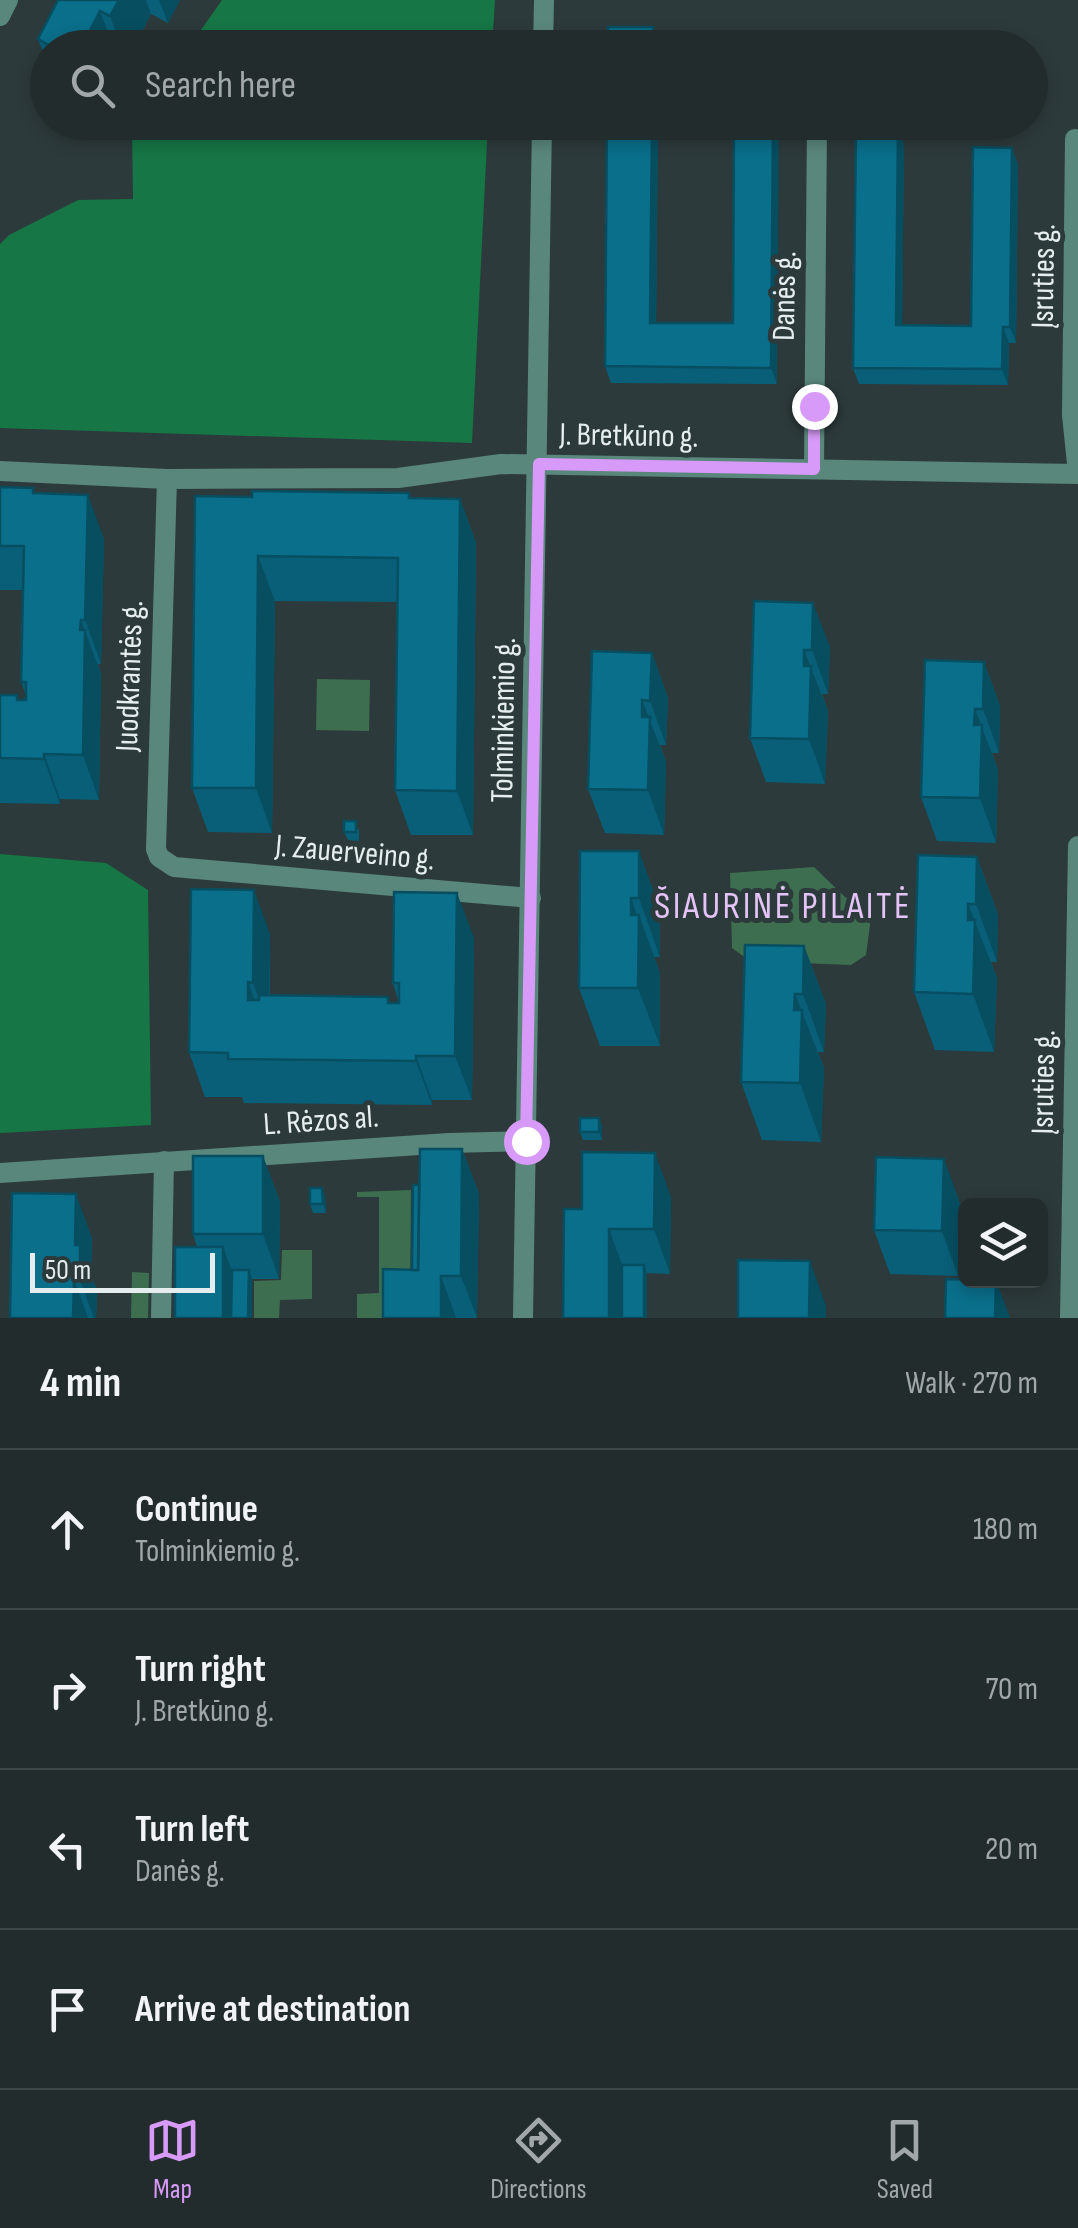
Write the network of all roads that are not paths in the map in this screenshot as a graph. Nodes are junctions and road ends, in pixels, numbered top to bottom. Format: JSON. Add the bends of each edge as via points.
{"nodes":[{"id":1,"x":8,"y":0,"type":"edge"},
{"id":2,"x":544,"y":0,"type":"edge"},
{"id":3,"x":0,"y":16,"type":"edge"},
{"id":4,"x":543,"y":30,"type":"edge"},
{"id":5,"x":1075,"y":139,"type":"dead end"},
{"id":6,"x":542,"y":140,"type":"edge"},
{"id":7,"x":817,"y":140,"type":"edge"},
{"id":8,"x":539,"y":464,"type":"junction"},
{"id":9,"x":814,"y":469,"type":"junction"},
{"id":10,"x":0,"y":471,"type":"edge"},
{"id":11,"x":1078,"y":473,"type":"edge"},
{"id":12,"x":167,"y":479,"type":"junction"},
{"id":13,"x":1078,"y":846,"type":"edge"},
{"id":14,"x":174,"y":867,"type":"joint"},
{"id":15,"x":530,"y":898,"type":"junction"},
{"id":16,"x":1077,"y":918,"type":"edge"},
{"id":17,"x":526,"y":1141,"type":"junction"},
{"id":18,"x":1076,"y":1152,"type":"edge"},
{"id":19,"x":164,"y":1162,"type":"junction"},
{"id":20,"x":0,"y":1174,"type":"edge"},
{"id":21,"x":161,"y":1318,"type":"edge"},
{"id":22,"x":522,"y":1318,"type":"edge"},
{"id":23,"x":1070,"y":1318,"type":"edge"}],
"edges":[{"from":1,"to":3,"type":"street"},
{"from":2,"to":4,"type":"street"},
{"from":5,"to":11,"type":"street","name":"Įsruties g.","via":[[1072,415]]},
{"from":6,"to":8,"type":"street","name":"Tolminkiemio g."},
{"from":7,"to":9,"type":"street","name":"Danės g."},
{"from":8,"to":9,"type":"street","name":"J. Bretkūno g."},
{"from":8,"to":12,"type":"street","name":"J. Bretkūno g.","via":[[398,478]]},
{"from":8,"to":15,"type":"street","name":"Tolminkiemio g."},
{"from":9,"to":11,"type":"street","name":"J. Bretkūno g."},
{"from":10,"to":12,"type":"street","name":"J. Bretkūno g."},
{"from":12,"to":14,"type":"street","name":"Juodkrantės g.","via":[[156,850]]},
{"from":13,"to":16,"type":"street","name":"Įsruties g."},
{"from":14,"to":15,"type":"street","name":"J. Zauerveino g."},
{"from":15,"to":17,"type":"street","name":"Tolminkiemio g."},
{"from":16,"to":18,"type":"street","name":"Įsruties g."},
{"from":17,"to":19,"type":"street","name":"L. Rėzos al."},
{"from":17,"to":22,"type":"street","name":"Tolminkiemio g."},
{"from":18,"to":23,"type":"street","name":"Įsruties g."},
{"from":19,"to":20,"type":"street","name":"L. Rėzos al."},
{"from":19,"to":21,"type":"street"}]}
